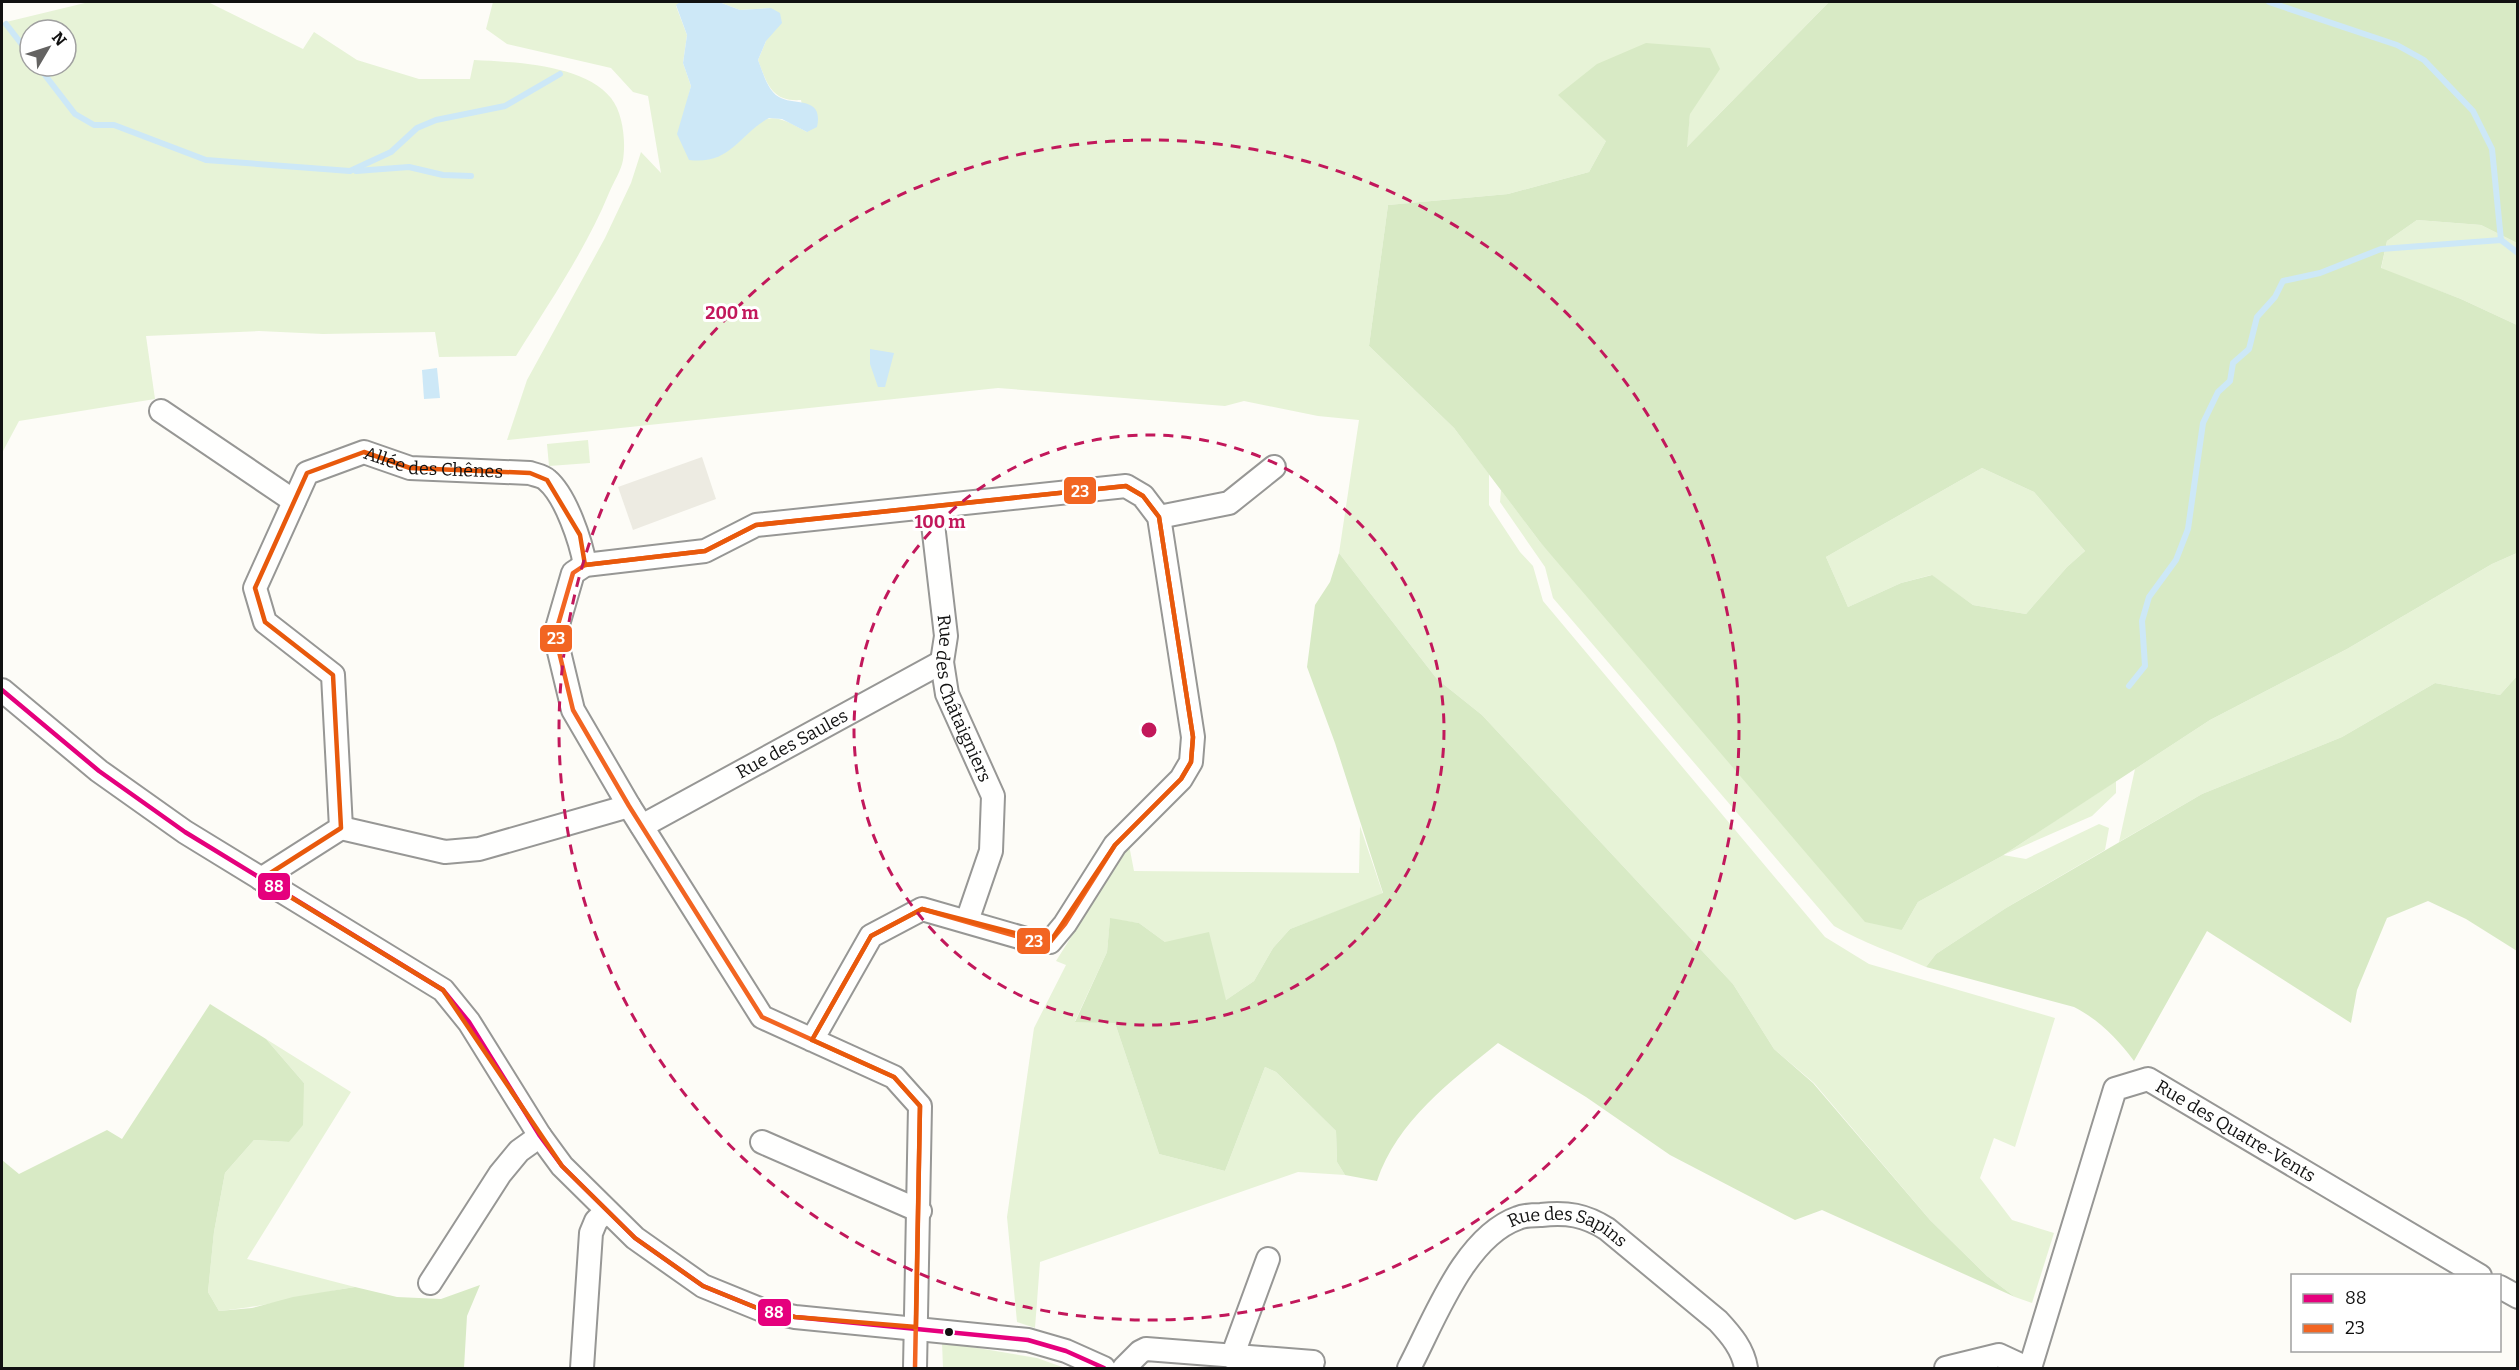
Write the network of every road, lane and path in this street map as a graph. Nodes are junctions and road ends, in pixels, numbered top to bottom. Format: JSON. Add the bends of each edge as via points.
{"nodes":[{"id":1,"x":161,"y":411,"type":"dead end"},
{"id":2,"x":1274,"y":467,"type":"dead end"},
{"id":3,"x":294,"y":501,"type":"junction"},
{"id":4,"x":931,"y":507,"type":"junction"},
{"id":5,"x":1160,"y":517,"type":"junction"},
{"id":6,"x":585,"y":565,"type":"junction"},
{"id":7,"x":942,"y":662,"type":"junction"},
{"id":8,"x":2,"y":690,"type":"edge"},
{"id":9,"x":629,"y":806,"type":"junction"},
{"id":10,"x":642,"y":826,"type":"junction"},
{"id":11,"x":341,"y":828,"type":"junction"},
{"id":12,"x":261,"y":879,"type":"junction"},
{"id":13,"x":967,"y":921,"type":"junction"},
{"id":14,"x":812,"y":1040,"type":"junction"},
{"id":15,"x":540,"y":1136,"type":"junction"},
{"id":16,"x":762,"y":1142,"type":"dead end"},
{"id":17,"x":606,"y":1210,"type":"junction"},
{"id":18,"x":920,"y":1211,"type":"junction"},
{"id":19,"x":1268,"y":1259,"type":"dead end"},
{"id":20,"x":2478,"y":1274,"type":"edge"},
{"id":21,"x":430,"y":1283,"type":"dead end"},
{"id":22,"x":2501,"y":1288,"type":"edge"},
{"id":23,"x":2517,"y":1297,"type":"edge"},
{"id":24,"x":916,"y":1327,"type":"junction"},
{"id":25,"x":1232,"y":1357,"type":"junction"},
{"id":26,"x":1313,"y":1362,"type":"dead end"},
{"id":27,"x":582,"y":1368,"type":"edge"},
{"id":28,"x":915,"y":1368,"type":"edge"},
{"id":29,"x":1104,"y":1368,"type":"edge"},
{"id":30,"x":1124,"y":1368,"type":"edge"},
{"id":31,"x":1409,"y":1368,"type":"edge"},
{"id":32,"x":1746,"y":1368,"type":"edge"},
{"id":33,"x":1946,"y":1368,"type":"edge"},
{"id":34,"x":2029,"y":1368,"type":"edge"}],
"edges":[{"from":1,"to":3,"type":"street"},
{"from":2,"to":5,"type":"street","via":[[1229,503]]},
{"from":3,"to":6,"type":"street","name":"Allée des Chênes","via":[[307,473],[364,452],[410,468],[530,473],[547,480],[558,495],[579,535]]},
{"from":3,"to":11,"type":"street","name":"Allée des Chênes","via":[[255,588],[265,622],[333,675]]},
{"from":4,"to":5,"type":"street","via":[[1126,486],[1143,496]]},
{"from":4,"to":6,"type":"street","via":[[756,525],[705,551]]},
{"from":4,"to":7,"type":"street","name":"Rue des Châtaigniers","via":[[946,636]]},
{"from":5,"to":13,"type":"street","via":[[1193,737],[1191,762],[1182,779],[1115,845],[1050,942],[1033,941]]},
{"from":6,"to":9,"type":"street","via":[[573,573],[555,635],[573,710]]},
{"from":7,"to":10,"type":"street","name":"Rue des Saules"},
{"from":7,"to":13,"type":"street","name":"Rue des Châtaigniers","via":[[947,694],[993,796],[992,851]]},
{"from":8,"to":12,"type":"street","via":[[99,771],[185,832]]},
{"from":9,"to":10,"type":"street"},
{"from":9,"to":11,"type":"street","via":[[479,849],[445,852]]},
{"from":10,"to":14,"type":"street","via":[[762,1017]]},
{"from":11,"to":12,"type":"street"},
{"from":12,"to":15,"type":"street","via":[[443,990],[469,1022]]},
{"from":13,"to":14,"type":"street","via":[[922,909],[871,936]]},
{"from":14,"to":18,"type":"street","via":[[894,1077],[920,1106]]},
{"from":15,"to":17,"type":"street","via":[[562,1166]]},
{"from":15,"to":21,"type":"street","via":[[519,1151],[500,1174]]},
{"from":16,"to":18,"type":"street"},
{"from":17,"to":24,"type":"street","via":[[635,1238],[703,1286],[762,1310],[795,1317]]},
{"from":17,"to":27,"type":"street","via":[[591,1233]]},
{"from":18,"to":24,"type":"street"},
{"from":19,"to":25,"type":"street"},
{"from":20,"to":34,"type":"street","name":"Rue des Quatre-Vents","via":[[2148,1079],[2115,1089]]},
{"from":22,"to":23,"type":"street"},
{"from":24,"to":28,"type":"street"},
{"from":24,"to":29,"type":"street","via":[[1028,1340]]},
{"from":25,"to":26,"type":"street"},
{"from":25,"to":30,"type":"street","via":[[1146,1349]]},
{"from":31,"to":32,"type":"street","name":"Rue des Sapins","via":[[1459,1273],[1479,1245],[1519,1217],[1562,1212],[1588,1217],[1607,1229],[1718,1321],[1734,1339]]},
{"from":33,"to":34,"type":"street","via":[[1999,1355]]}]}
